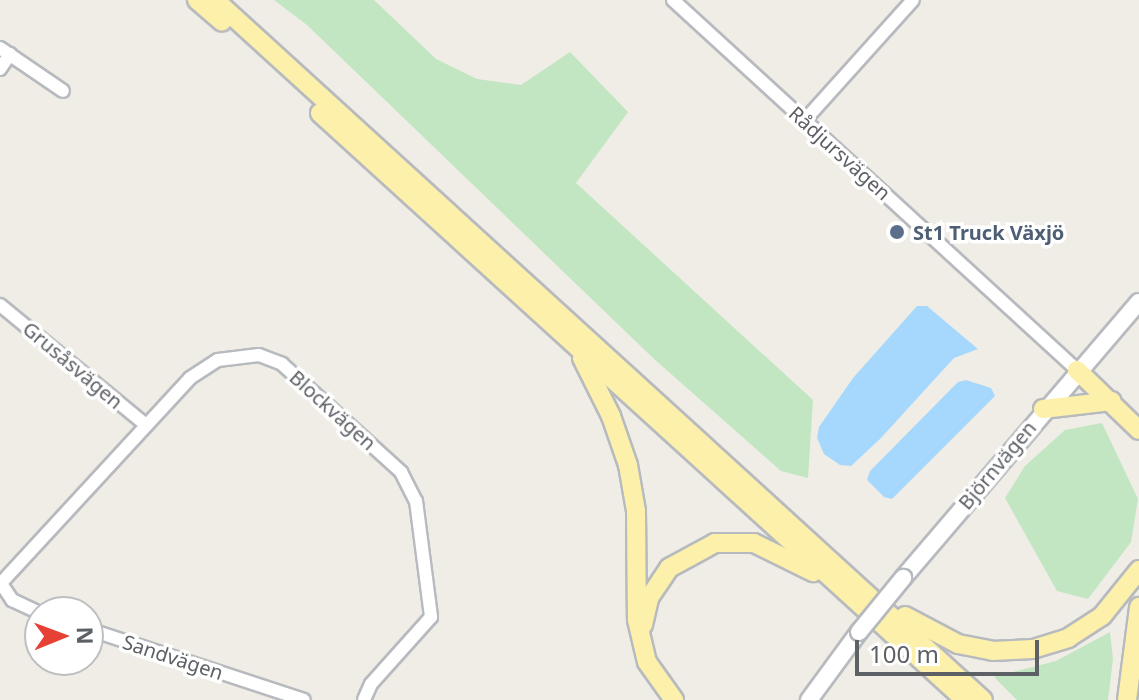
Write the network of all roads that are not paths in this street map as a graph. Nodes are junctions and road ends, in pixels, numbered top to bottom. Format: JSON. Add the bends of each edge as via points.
{"nodes":[{"id":1,"x":197,"y":0,"type":"edge"},
{"id":2,"x":215,"y":0,"type":"edge"},
{"id":3,"x":673,"y":0,"type":"edge"},
{"id":4,"x":913,"y":0,"type":"edge"},
{"id":5,"x":5,"y":51,"type":"edge"},
{"id":6,"x":0,"y":69,"type":"edge"},
{"id":7,"x":63,"y":91,"type":"dead end"},
{"id":8,"x":805,"y":120,"type":"junction"},
{"id":9,"x":1139,"y":302,"type":"edge"},
{"id":10,"x":0,"y":305,"type":"edge"},
{"id":11,"x":574,"y":345,"type":"junction"},
{"id":12,"x":1077,"y":370,"type":"junction"},
{"id":13,"x":1112,"y":401,"type":"junction"},
{"id":14,"x":1043,"y":409,"type":"junction"},
{"id":15,"x":146,"y":425,"type":"junction"},
{"id":16,"x":1139,"y":430,"type":"edge"},
{"id":17,"x":1139,"y":570,"type":"edge"},
{"id":18,"x":1,"y":582,"type":"edge"},
{"id":19,"x":865,"y":600,"type":"junction"},
{"id":20,"x":24,"y":606,"type":"edge"},
{"id":21,"x":1139,"y":607,"type":"edge"},
{"id":22,"x":104,"y":634,"type":"edge"},
{"id":23,"x":641,"y":640,"type":"junction"},
{"id":24,"x":304,"y":700,"type":"edge"},
{"id":25,"x":364,"y":700,"type":"edge"},
{"id":26,"x":674,"y":700,"type":"edge"},
{"id":27,"x":809,"y":700,"type":"edge"},
{"id":28,"x":965,"y":700,"type":"edge"},
{"id":29,"x":983,"y":700,"type":"edge"},
{"id":30,"x":1127,"y":700,"type":"edge"}],
"edges":[{"from":1,"to":11,"type":"main road"},
{"from":2,"to":19,"type":"main road"},
{"from":3,"to":8,"type":"street","name":"Rådjursvägen"},
{"from":4,"to":8,"type":"street"},
{"from":5,"to":6,"type":"street"},
{"from":5,"to":7,"type":"street"},
{"from":8,"to":12,"type":"street","name":"Rådjursvägen"},
{"from":9,"to":12,"type":"street","name":"Björnvägen"},
{"from":10,"to":15,"type":"street","name":"Grusåsvägen"},
{"from":11,"to":19,"type":"main road"},
{"from":11,"to":23,"type":"main road","via":[[611,416],[628,465]]},
{"from":12,"to":13,"type":"main road"},
{"from":12,"to":14,"type":"street","name":"Björnvägen"},
{"from":13,"to":14,"type":"main road"},
{"from":13,"to":16,"type":"main road"},
{"from":14,"to":27,"type":"street","name":"Björnvägen","bridge":true},
{"from":15,"to":18,"type":"street","name":"Blockvägen"},
{"from":15,"to":25,"type":"street","name":"Blockvägen","via":[[190,378],[218,360],[259,355],[282,364],[401,472],[416,501],[431,617],[371,684]]},
{"from":17,"to":19,"type":"main road","via":[[1118,601],[1087,627],[1054,643],[1017,651],[958,644]]},
{"from":18,"to":20,"type":"street","via":[[12,600]]},
{"from":19,"to":23,"type":"main road","via":[[774,549],[715,543],[683,557],[658,582],[649,598]]},
{"from":19,"to":28,"type":"main road"},
{"from":19,"to":29,"type":"main road"},
{"from":21,"to":30,"type":"main road"},
{"from":22,"to":24,"type":"street","name":"Sandvägen"},
{"from":23,"to":26,"type":"main road","via":[[647,662]]}]}
